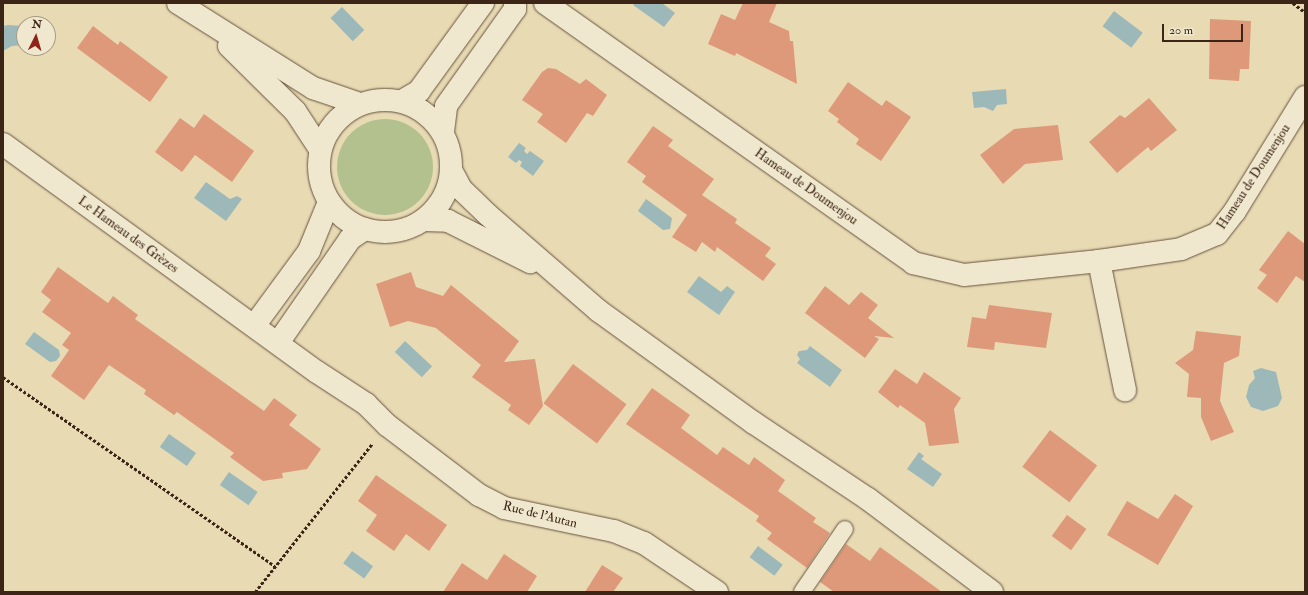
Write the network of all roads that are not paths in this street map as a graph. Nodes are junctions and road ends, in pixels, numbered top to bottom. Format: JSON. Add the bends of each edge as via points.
{"nodes":[{"id":1,"x":178,"y":3,"type":"edge"},
{"id":2,"x":484,"y":3,"type":"edge"},
{"id":3,"x":515,"y":3,"type":"edge"},
{"id":4,"x":545,"y":3,"type":"edge"},
{"id":5,"x":207,"y":24,"type":"junction"},
{"id":6,"x":1305,"y":97,"type":"edge"},
{"id":7,"x":402,"y":101,"type":"junction"},
{"id":8,"x":360,"y":104,"type":"junction"},
{"id":9,"x":443,"y":132,"type":"junction"},
{"id":10,"x":3,"y":144,"type":"edge"},
{"id":11,"x":320,"y":149,"type":"junction"},
{"id":12,"x":452,"y":172,"type":"junction"},
{"id":13,"x":329,"y":202,"type":"junction"},
{"id":14,"x":424,"y":220,"type":"junction"},
{"id":15,"x":365,"y":229,"type":"junction"},
{"id":16,"x":1099,"y":261,"type":"junction"},
{"id":17,"x":561,"y":277,"type":"junction"},
{"id":18,"x":254,"y":326,"type":"junction"},
{"id":19,"x":278,"y":344,"type":"junction"},
{"id":20,"x":317,"y":372,"type":"joint"},
{"id":21,"x":1125,"y":390,"type":"dead end"},
{"id":22,"x":845,"y":530,"type":"dead end"},
{"id":23,"x":717,"y":592,"type":"edge"},
{"id":24,"x":802,"y":592,"type":"edge"},
{"id":25,"x":992,"y":592,"type":"edge"}],
"edges":[{"from":1,"to":5,"type":"street"},
{"from":2,"to":7,"type":"street","via":[[419,92]]},
{"from":3,"to":9,"type":"street","via":[[515,9],[446,106]]},
{"from":4,"to":16,"type":"street","name":"Hameau de Doumenjou","via":[[913,263],[964,275]]},
{"from":5,"to":8,"type":"street","via":[[313,88]]},
{"from":5,"to":11,"type":"street","via":[[295,111]]},
{"from":6,"to":16,"type":"street","name":"Hameau de Doumenjou","via":[[1235,211],[1217,234],[1180,249]]},
{"from":7,"to":8,"type":"street","via":[[388,99]]},
{"from":7,"to":9,"type":"street","via":[[425,112]]},
{"from":8,"to":11,"type":"street","via":[[335,122]]},
{"from":9,"to":12,"type":"street","via":[[452,158]]},
{"from":10,"to":18,"type":"street","name":"Le Hameau des Grèzes"},
{"from":11,"to":13,"type":"street","via":[[318,168],[321,186]]},
{"from":12,"to":14,"type":"street","via":[[443,199]]},
{"from":12,"to":17,"type":"street","via":[[461,189],[474,202]]},
{"from":13,"to":15,"type":"street","via":[[339,214]]},
{"from":13,"to":18,"type":"street","via":[[309,251]]},
{"from":14,"to":15,"type":"street","via":[[399,230],[386,232]]},
{"from":14,"to":17,"type":"street","via":[[448,221]]},
{"from":15,"to":19,"type":"street","via":[[350,239]]},
{"from":16,"to":21,"type":"street"},
{"from":17,"to":25,"type":"street","via":[[599,310],[754,424],[868,500]]},
{"from":18,"to":19,"type":"street","name":"Le Hameau des Grèzes"},
{"from":19,"to":20,"type":"street","name":"Le Hameau des Grèzes"},
{"from":20,"to":23,"type":"street","name":"Rue de l'Autan","via":[[366,404],[387,425],[479,495],[504,508],[614,532],[644,543]]},
{"from":22,"to":24,"type":"lane"}]}
